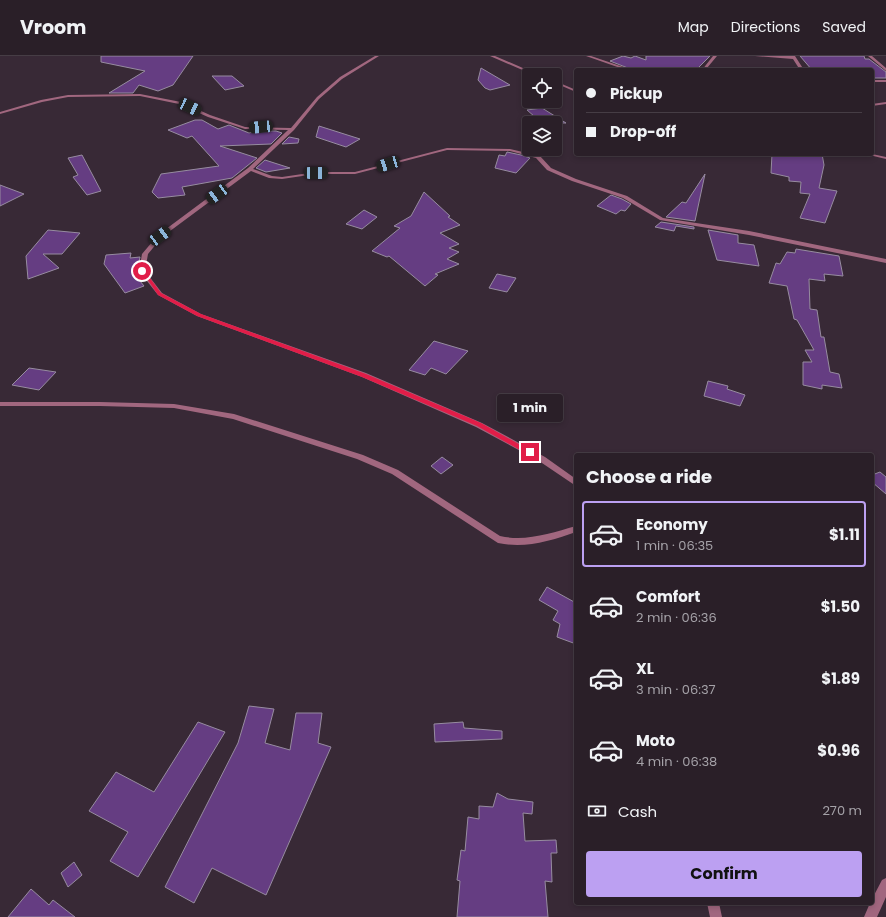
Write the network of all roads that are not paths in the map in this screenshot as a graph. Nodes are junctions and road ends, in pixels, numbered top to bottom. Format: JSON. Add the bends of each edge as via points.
{"nodes":[{"id":1,"x":377,"y":56,"type":"edge"},
{"id":2,"x":492,"y":56,"type":"edge"},
{"id":3,"x":588,"y":56,"type":"edge"},
{"id":4,"x":715,"y":56,"type":"edge"},
{"id":5,"x":757,"y":56,"type":"edge"},
{"id":6,"x":870,"y":56,"type":"edge"},
{"id":7,"x":794,"y":57,"type":"edge"},
{"id":8,"x":886,"y":63,"type":"edge"},
{"id":9,"x":878,"y":64,"type":"junction"},
{"id":10,"x":522,"y":68,"type":"edge"},
{"id":11,"x":624,"y":68,"type":"edge"},
{"id":12,"x":705,"y":68,"type":"edge"},
{"id":13,"x":801,"y":68,"type":"edge"},
{"id":14,"x":886,"y":70,"type":"edge"},
{"id":15,"x":874,"y":81,"type":"edge"},
{"id":16,"x":886,"y":81,"type":"edge"},
{"id":17,"x":562,"y":85,"type":"edge"},
{"id":18,"x":574,"y":90,"type":"edge"},
{"id":19,"x":886,"y":103,"type":"edge"},
{"id":20,"x":874,"y":105,"type":"edge"},
{"id":21,"x":0,"y":113,"type":"edge"},
{"id":22,"x":292,"y":129,"type":"junction"},
{"id":23,"x":874,"y":155,"type":"edge"},
{"id":24,"x":886,"y":158,"type":"edge"},
{"id":25,"x":250,"y":169,"type":"junction"},
{"id":26,"x":886,"y":261,"type":"edge"},
{"id":27,"x":0,"y":404,"type":"edge"},
{"id":28,"x":574,"y":482,"type":"edge"},
{"id":29,"x":574,"y":530,"type":"edge"},
{"id":30,"x":886,"y":884,"type":"edge"},
{"id":31,"x":713,"y":905,"type":"edge"},
{"id":32,"x":716,"y":917,"type":"edge"},
{"id":33,"x":870,"y":917,"type":"edge"}],
"edges":[{"from":1,"to":22,"type":"street","via":[[341,78],[318,98]]},
{"from":2,"to":10,"type":"street"},
{"from":3,"to":11,"type":"street"},
{"from":4,"to":12,"type":"street"},
{"from":5,"to":7,"type":"street"},
{"from":6,"to":9,"type":"street"},
{"from":7,"to":13,"type":"street"},
{"from":8,"to":9,"type":"street"},
{"from":9,"to":14,"type":"street"},
{"from":15,"to":16,"type":"street"},
{"from":17,"to":18,"type":"street"},
{"from":19,"to":20,"type":"street"},
{"from":21,"to":22,"type":"street","via":[[56,98],[140,94],[180,102],[209,116],[245,128]]},
{"from":22,"to":25,"type":"street"},
{"from":23,"to":24,"type":"street"},
{"from":25,"to":26,"type":"street","via":[[271,177],[282,178],[316,173],[355,173],[447,149],[510,150],[538,158],[549,169],[574,180],[625,197],[662,219],[756,234]]},
{"from":25,"to":28,"type":"street","via":[[160,236],[145,254],[142,271],[160,294],[199,315],[364,375],[479,425],[542,459]]},
{"from":27,"to":29,"type":"street","via":[[174,406],[234,417],[360,457],[395,472],[498,539],[509,543],[539,540]]},
{"from":30,"to":33,"type":"street"},
{"from":31,"to":32,"type":"street"}]}
